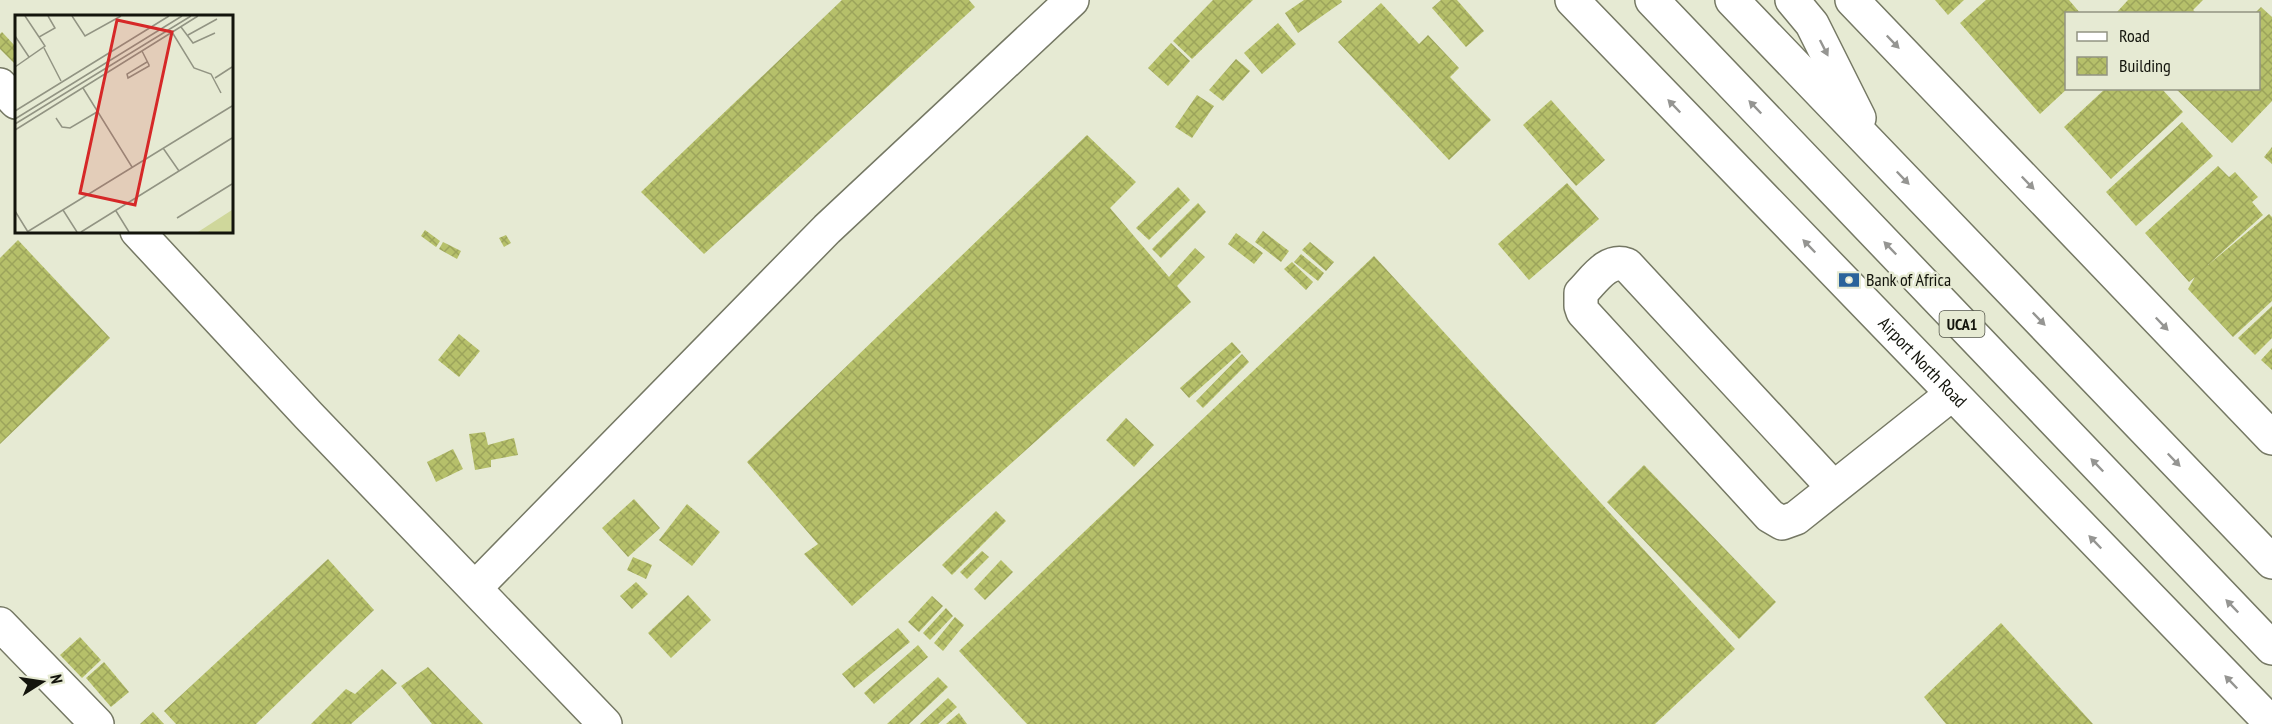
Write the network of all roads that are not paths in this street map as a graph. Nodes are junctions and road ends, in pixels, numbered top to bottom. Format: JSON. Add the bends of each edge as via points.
{"nodes":[{"id":1,"x":1072,"y":0,"type":"edge"},
{"id":2,"x":1572,"y":0,"type":"edge"},
{"id":3,"x":1653,"y":0,"type":"edge"},
{"id":4,"x":1732,"y":0,"type":"edge"},
{"id":5,"x":1792,"y":0,"type":"edge"},
{"id":6,"x":1852,"y":0,"type":"edge"},
{"id":7,"x":0,"y":85,"type":"edge"},
{"id":8,"x":15,"y":101,"type":"edge"},
{"id":9,"x":1875,"y":148,"type":"junction"},
{"id":10,"x":138,"y":232,"type":"edge"},
{"id":11,"x":1952,"y":394,"type":"junction"},
{"id":12,"x":2272,"y":438,"type":"edge"},
{"id":13,"x":1833,"y":487,"type":"junction"},
{"id":14,"x":2272,"y":562,"type":"edge"},
{"id":15,"x":475,"y":588,"type":"junction"},
{"id":16,"x":0,"y":624,"type":"edge"},
{"id":17,"x":2272,"y":648,"type":"edge"},
{"id":18,"x":599,"y":722,"type":"edge"},
{"id":19,"x":97,"y":724,"type":"edge"},
{"id":20,"x":2272,"y":724,"type":"edge"}],
"edges":[{"from":1,"to":15,"type":"main road","via":[[827,229]]},
{"from":11,"to":2,"type":"main road","name":"Airport North Road","one_way":true},
{"from":17,"to":3,"type":"main road","number":"UCA1","one_way":true},
{"from":4,"to":9,"type":"main road"},
{"from":5,"to":9,"type":"main road","one_way":true,"via":[[1812,24]]},
{"from":6,"to":12,"type":"main road","one_way":true},
{"from":7,"to":8,"type":"main road"},
{"from":9,"to":14,"type":"main road","one_way":true},
{"from":10,"to":15,"type":"main road"},
{"from":11,"to":13,"type":"main road"},
{"from":20,"to":11,"type":"main road","name":"Airport North Road","one_way":true},
{"from":13,"to":13,"type":"main road","via":[[1796,518],[1782,523],[1770,516],[1583,312],[1581,293],[1610,264],[1627,265]]},
{"from":15,"to":18,"type":"main road"},
{"from":16,"to":19,"type":"main road"}]}
